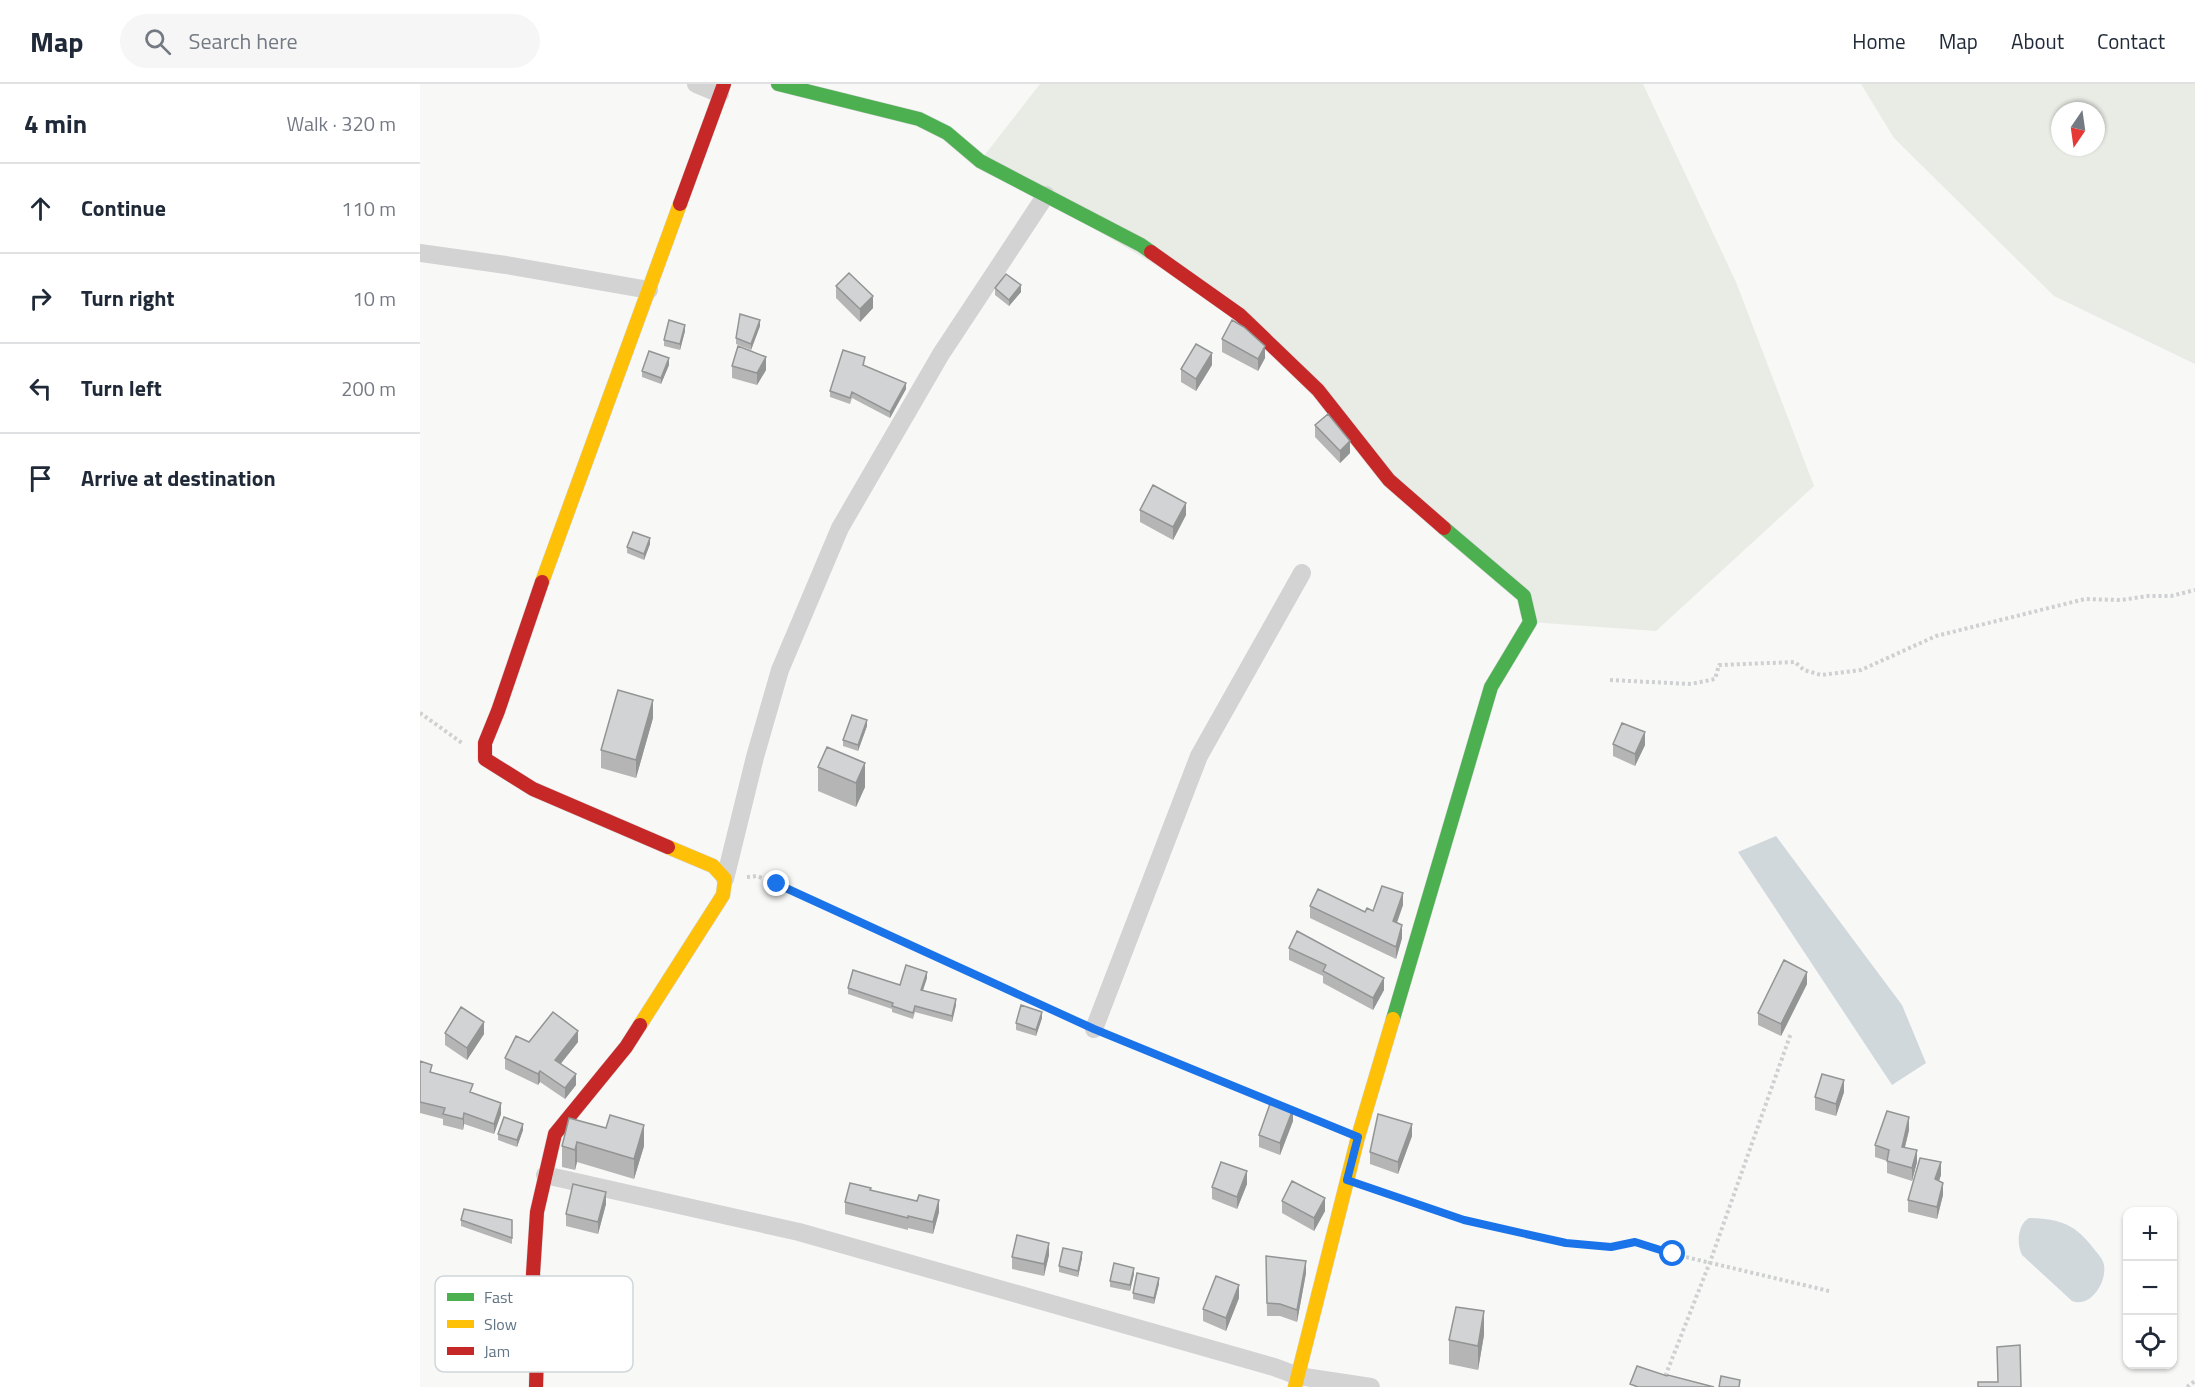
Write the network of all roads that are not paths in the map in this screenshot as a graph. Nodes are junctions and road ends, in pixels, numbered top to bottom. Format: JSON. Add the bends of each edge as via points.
{"nodes":[{"id":1,"x":696,"y":84,"type":"edge"},
{"id":2,"x":778,"y":84,"type":"edge"},
{"id":3,"x":722,"y":89,"type":"edge"},
{"id":4,"x":1046,"y":195,"type":"junction"},
{"id":5,"x":420,"y":253,"type":"edge"},
{"id":6,"x":649,"y":290,"type":"junction"},
{"id":7,"x":1302,"y":573,"type":"dead end"},
{"id":8,"x":725,"y":879,"type":"junction"},
{"id":9,"x":1094,"y":1029,"type":"road end"},
{"id":10,"x":545,"y":1175,"type":"junction"},
{"id":11,"x":533,"y":1276,"type":"edge"},
{"id":12,"x":536,"y":1372,"type":"edge"},
{"id":13,"x":1296,"y":1381,"type":"edge"},
{"id":14,"x":536,"y":1387,"type":"edge"},
{"id":15,"x":1371,"y":1387,"type":"edge"}],
"edges":[{"from":1,"to":3,"type":"street"},
{"from":2,"to":4,"type":"street","via":[[919,119],[947,133],[980,161]]},
{"from":3,"to":6,"type":"street"},
{"from":4,"to":8,"type":"street","via":[[941,354],[840,528],[780,670]]},
{"from":4,"to":13,"type":"street","via":[[1141,245],[1240,315],[1318,390],[1389,480],[1524,596],[1530,622],[1491,687],[1358,1137]]},
{"from":5,"to":6,"type":"street"},
{"from":6,"to":8,"type":"street","via":[[485,743],[485,759],[533,789],[712,866]]},
{"from":7,"to":9,"type":"street","via":[[1199,756]]},
{"from":8,"to":10,"type":"street","via":[[723,895],[626,1047],[555,1134]]},
{"from":10,"to":11,"type":"street","via":[[537,1212]]},
{"from":10,"to":13,"type":"street","via":[[798,1232],[1274,1367]]},
{"from":12,"to":14,"type":"street"},
{"from":13,"to":15,"type":"street"}]}
